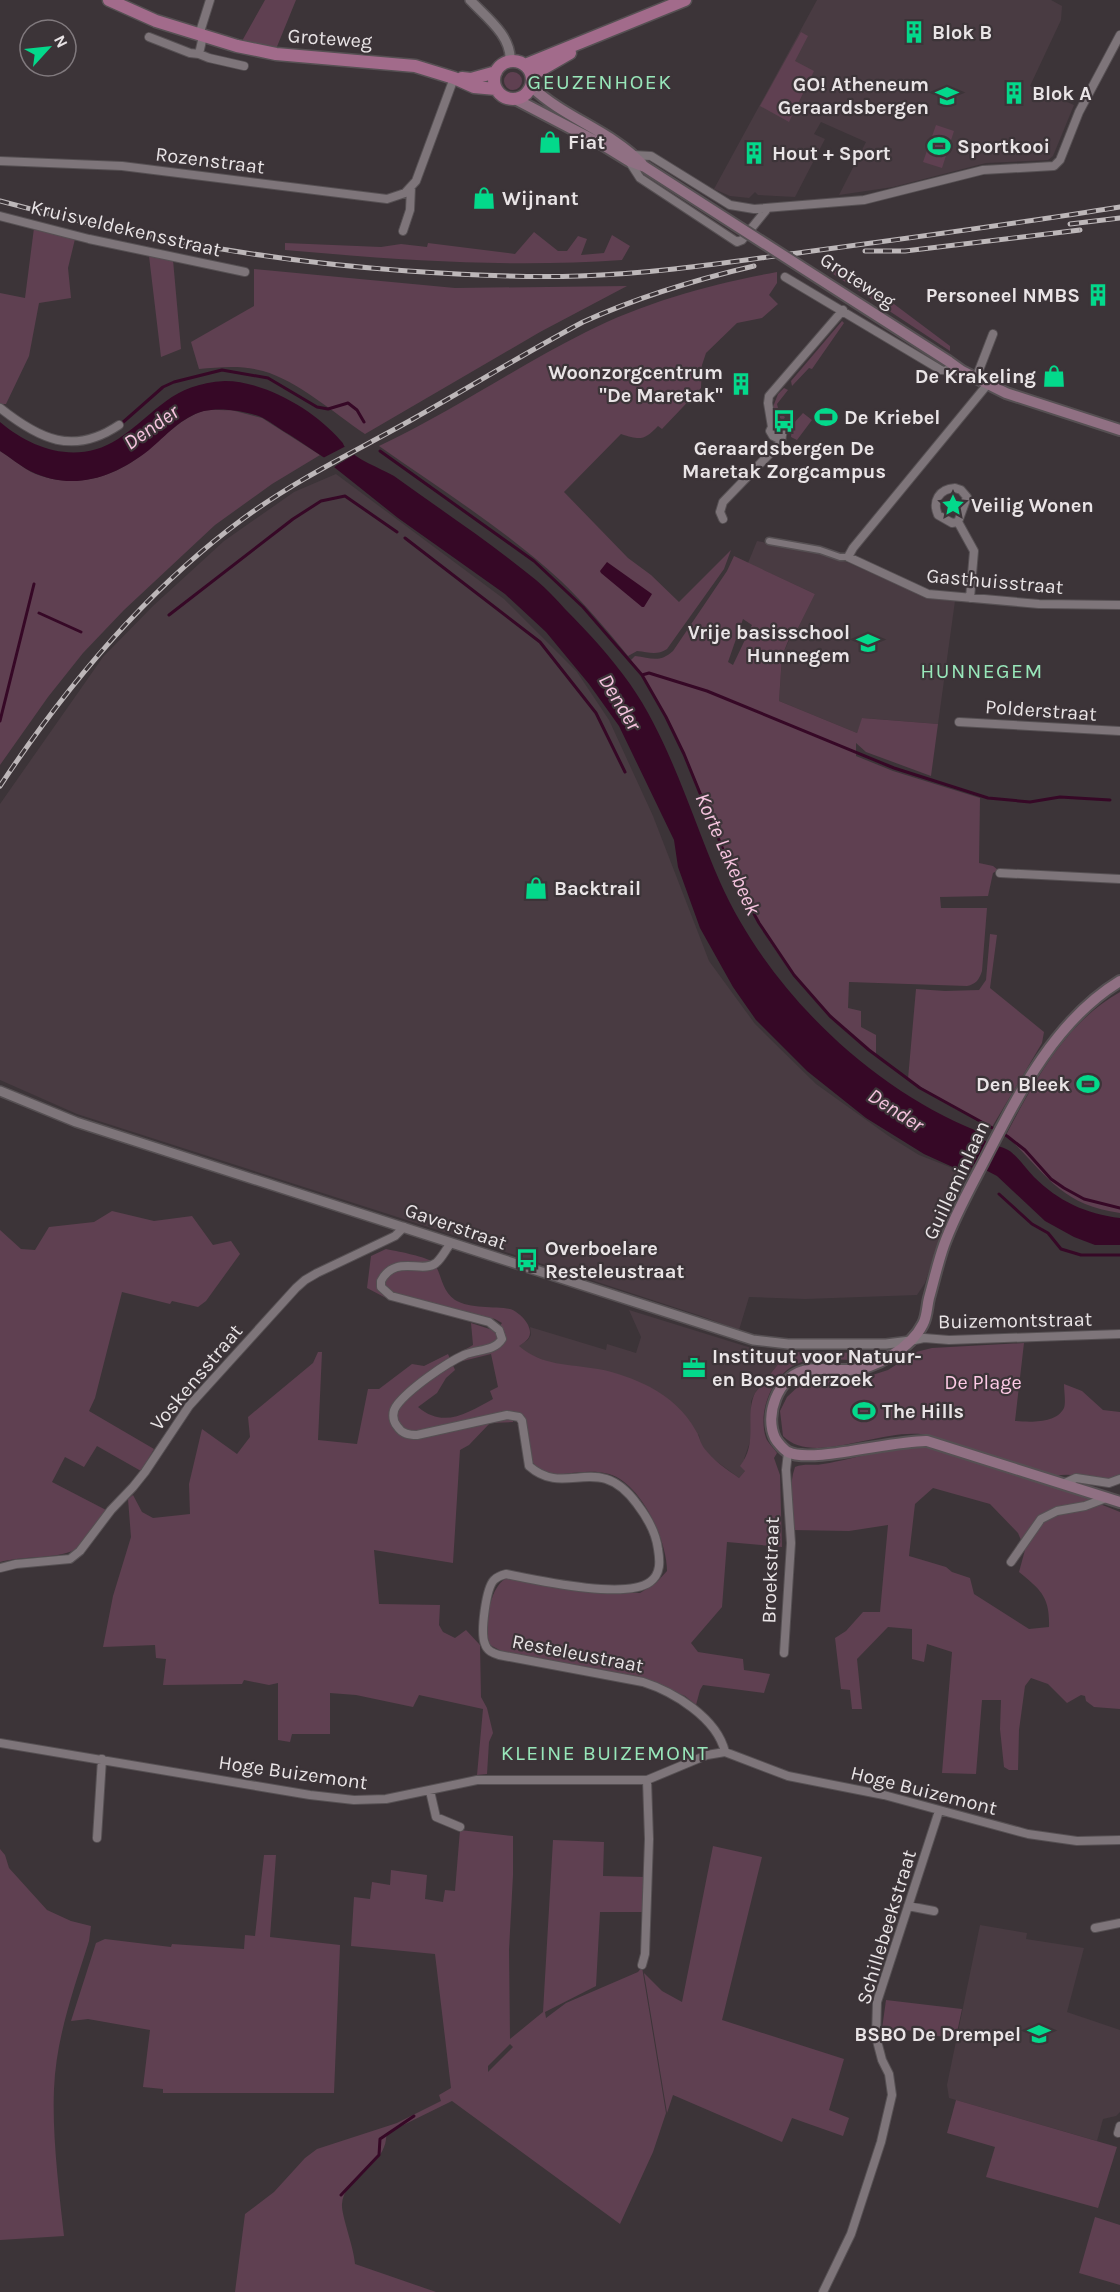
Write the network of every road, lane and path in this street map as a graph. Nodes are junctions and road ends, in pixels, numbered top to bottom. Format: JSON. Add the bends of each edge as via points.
{"nodes":[{"id":1,"x":109,"y":0,"type":"edge"},
{"id":2,"x":210,"y":0,"type":"edge"},
{"id":3,"x":470,"y":0,"type":"edge"},
{"id":4,"x":685,"y":0,"type":"edge"},
{"id":5,"x":201,"y":35,"type":"junction"},
{"id":6,"x":1120,"y":35,"type":"edge"},
{"id":7,"x":149,"y":37,"type":"dead end"},
{"id":8,"x":200,"y":54,"type":"junction"},
{"id":9,"x":510,"y":61,"type":"junction"},
{"id":10,"x":244,"y":66,"type":"dead end"},
{"id":11,"x":496,"y":72,"type":"junction"},
{"id":12,"x":529,"y":75,"type":"junction"},
{"id":13,"x":454,"y":78,"type":"junction"},
{"id":14,"x":496,"y":88,"type":"junction"},
{"id":15,"x":517,"y":100,"type":"junction"},
{"id":16,"x":631,"y":158,"type":"junction"},
{"id":17,"x":0,"y":161,"type":"edge"},
{"id":18,"x":411,"y":187,"type":"junction"},
{"id":19,"x":767,"y":209,"type":"junction"},
{"id":20,"x":0,"y":216,"type":"edge"},
{"id":21,"x":403,"y":231,"type":"dead end"},
{"id":22,"x":245,"y":272,"type":"dead end"},
{"id":23,"x":785,"y":277,"type":"dead end"},
{"id":24,"x":843,"y":310,"type":"junction"},
{"id":25,"x":993,"y":334,"type":"dead end"},
{"id":26,"x":962,"y":371,"type":"junction"},
{"id":27,"x":976,"y":378,"type":"junction"},
{"id":28,"x":987,"y":385,"type":"junction"},
{"id":29,"x":0,"y":408,"type":"edge"},
{"id":30,"x":118,"y":425,"type":"dead end"},
{"id":31,"x":775,"y":426,"type":"junction"},
{"id":32,"x":1120,"y":430,"type":"edge"},
{"id":33,"x":782,"y":435,"type":"junction"},
{"id":34,"x":773,"y":436,"type":"junction"},
{"id":35,"x":776,"y":447,"type":"junction"},
{"id":36,"x":723,"y":519,"type":"dead end"},
{"id":37,"x":958,"y":522,"type":"junction"},
{"id":38,"x":769,"y":541,"type":"dead end"},
{"id":39,"x":848,"y":557,"type":"junction"},
{"id":40,"x":970,"y":598,"type":"junction"},
{"id":41,"x":1120,"y":605,"type":"edge"},
{"id":42,"x":959,"y":722,"type":"dead end"},
{"id":43,"x":1120,"y":731,"type":"edge"},
{"id":44,"x":1000,"y":873,"type":"dead end"},
{"id":45,"x":1120,"y":879,"type":"edge"},
{"id":46,"x":1120,"y":981,"type":"edge"},
{"id":47,"x":0,"y":1091,"type":"edge"},
{"id":48,"x":404,"y":1227,"type":"junction"},
{"id":49,"x":451,"y":1243,"type":"junction"},
{"id":50,"x":1120,"y":1334,"type":"edge"},
{"id":51,"x":910,"y":1341,"type":"junction"},
{"id":52,"x":788,"y":1452,"type":"junction"},
{"id":53,"x":1120,"y":1479,"type":"edge"},
{"id":54,"x":1063,"y":1484,"type":"junction"},
{"id":55,"x":1106,"y":1498,"type":"junction"},
{"id":56,"x":1120,"y":1502,"type":"edge"},
{"id":57,"x":1011,"y":1562,"type":"dead end"},
{"id":58,"x":0,"y":1568,"type":"edge"},
{"id":59,"x":784,"y":1653,"type":"dead end"},
{"id":60,"x":0,"y":1743,"type":"edge"},
{"id":61,"x":725,"y":1752,"type":"junction"},
{"id":62,"x":102,"y":1759,"type":"junction"},
{"id":63,"x":647,"y":1780,"type":"junction"},
{"id":64,"x":430,"y":1791,"type":"junction"},
{"id":65,"x":939,"y":1811,"type":"junction"},
{"id":66,"x":460,"y":1827,"type":"dead end"},
{"id":67,"x":97,"y":1839,"type":"dead end"},
{"id":68,"x":1120,"y":1840,"type":"edge"},
{"id":69,"x":908,"y":1906,"type":"junction"},
{"id":70,"x":934,"y":1911,"type":"dead end"},
{"id":71,"x":1120,"y":1923,"type":"edge"},
{"id":72,"x":1095,"y":1928,"type":"dead end"},
{"id":73,"x":642,"y":1965,"type":"dead end"},
{"id":74,"x":823,"y":2292,"type":"edge"}],
"edges":[{"from":1,"to":5,"type":"main road","name":"Groteweg"},
{"from":2,"to":5,"type":"street"},
{"from":3,"to":9,"type":"street","via":[[506,40]]},
{"from":4,"to":12,"type":"main road","via":[[591,39]]},
{"from":5,"to":8,"type":"street"},
{"from":5,"to":13,"type":"main road","name":"Groteweg","via":[[276,54],[415,66]]},
{"from":6,"to":19,"type":"street","via":[[1054,166],[983,170],[890,195]]},
{"from":7,"to":8,"type":"street"},
{"from":8,"to":10,"type":"street"},
{"from":9,"to":11,"type":"main road","name":"Groteweg"},
{"from":9,"to":12,"type":"main road","name":"Groteweg"},
{"from":11,"to":13,"type":"main road","name":"Groteweg","via":[[471,79]]},
{"from":11,"to":14,"type":"main road"},
{"from":12,"to":15,"type":"main road","via":[[524,97]]},
{"from":12,"to":16,"type":"main road","name":"Groteweg","via":[[550,101]]},
{"from":13,"to":14,"type":"main road","name":"Groteweg","via":[[474,87]]},
{"from":13,"to":18,"type":"street","via":[[418,178]]},
{"from":14,"to":15,"type":"main road","name":"Groteweg","via":[[504,98]]},
{"from":15,"to":16,"type":"main road","name":"Groteweg"},
{"from":16,"to":19,"type":"street","name":"Groteweg","via":[[651,156],[730,204]]},
{"from":16,"to":19,"type":"street","name":"Groteweg","via":[[640,178],[737,242]]},
{"from":16,"to":26,"type":"main road","name":"Groteweg","bridge":true},
{"from":17,"to":18,"type":"street","name":"Rozenstraat","via":[[122,166],[387,199]]},
{"from":18,"to":21,"type":"street","via":[[410,210]]},
{"from":20,"to":22,"type":"street","name":"Kruisveldekensstraat"},
{"from":23,"to":24,"type":"street","name":"Groteweg"},
{"from":24,"to":26,"type":"street","name":"Groteweg","via":[[941,370]]},
{"from":24,"to":31,"type":"street","name":"Groteweg","via":[[769,396]]},
{"from":25,"to":27,"type":"street"},
{"from":26,"to":27,"type":"main road","name":"Groteweg"},
{"from":27,"to":28,"type":"main road","name":"Groteweg"},
{"from":28,"to":32,"type":"main road","name":"Groteweg"},
{"from":28,"to":39,"type":"street"},
{"from":29,"to":30,"type":"street","via":[[23,426],[59,441],[87,441]]},
{"from":31,"to":33,"type":"street","name":"Groteweg","via":[[783,429]]},
{"from":31,"to":34,"type":"street","name":"Groteweg","via":[[770,431]]},
{"from":33,"to":34,"type":"street"},
{"from":33,"to":35,"type":"street"},
{"from":34,"to":35,"type":"street","name":"Groteweg"},
{"from":35,"to":36,"type":"street","via":[[723,502]]},
{"from":37,"to":37,"type":"street","via":[[967,497],[955,488],[939,495],[935,505],[942,519]]},
{"from":37,"to":40,"type":"street","via":[[974,551]]},
{"from":38,"to":39,"type":"street","name":"Gasthuisstraat"},
{"from":39,"to":40,"type":"street","name":"Gasthuisstraat","via":[[928,594]]},
{"from":40,"to":41,"type":"street","name":"Gasthuisstraat"},
{"from":42,"to":43,"type":"street","name":"Polderstraat"},
{"from":44,"to":45,"type":"street"},
{"from":46,"to":51,"type":"main road","name":"Guilleminlaan","via":[[1087,1006],[1056,1038],[1003,1122],[943,1249],[924,1323]]},
{"from":47,"to":48,"type":"street","name":"Gaverstraat","via":[[76,1122]]},
{"from":48,"to":49,"type":"street","name":"Gaverstraat"},
{"from":48,"to":58,"type":"street","name":"Voskensstraat","via":[[395,1236],[305,1280],[291,1293],[189,1406],[139,1479],[80,1551],[70,1559]]},
{"from":49,"to":51,"type":"street","name":"Gaverstraat","via":[[760,1342]]},
{"from":49,"to":61,"type":"street","name":"Resteleustraat","via":[[436,1263],[387,1271],[381,1287],[391,1296],[489,1322],[499,1330],[502,1339],[493,1347],[466,1353],[422,1383],[396,1405],[396,1426],[407,1434],[417,1435],[507,1415],[519,1417],[529,1466],[542,1476],[596,1477],[621,1485],[648,1520],[658,1547],[660,1568],[650,1582],[639,1587],[573,1587],[500,1576],[490,1586],[483,1624],[484,1644],[499,1655],[664,1689],[687,1703],[722,1741]]},
{"from":50,"to":51,"type":"street","name":"Buizemontstraat"},
{"from":51,"to":52,"type":"main road","name":"Guilleminlaan","via":[[879,1363],[850,1370],[802,1371],[785,1383],[774,1402],[771,1421],[776,1439]]},
{"from":52,"to":54,"type":"main road","via":[[817,1456],[910,1440],[927,1441]]},
{"from":52,"to":59,"type":"street","name":"Broekstraat","via":[[791,1542]]},
{"from":53,"to":54,"type":"street","via":[[1109,1483],[1076,1478]]},
{"from":54,"to":55,"type":"main road"},
{"from":55,"to":56,"type":"main road"},
{"from":55,"to":57,"type":"street","via":[[1041,1519]]},
{"from":60,"to":62,"type":"street","name":"Hoge Buizemont"},
{"from":61,"to":63,"type":"street","name":"Hoge Buizemont","via":[[707,1755]]},
{"from":61,"to":65,"type":"street","name":"Hoge Buizemont","via":[[788,1776],[884,1795]]},
{"from":62,"to":64,"type":"street","name":"Hoge Buizemont","via":[[354,1800]]},
{"from":62,"to":67,"type":"street"},
{"from":63,"to":64,"type":"street","name":"Hoge Buizemont","via":[[477,1780]]},
{"from":63,"to":73,"type":"street","via":[[648,1858]]},
{"from":64,"to":66,"type":"street","via":[[436,1817]]},
{"from":65,"to":68,"type":"street","name":"Hoge Buizemont","via":[[1055,1839]]},
{"from":65,"to":69,"type":"street","name":"Schillebeekstraat"},
{"from":69,"to":70,"type":"street"},
{"from":69,"to":74,"type":"street","name":"Schillebeekstraat","via":[[875,2019],[892,2095],[851,2234]]},
{"from":71,"to":72,"type":"street"}]}
